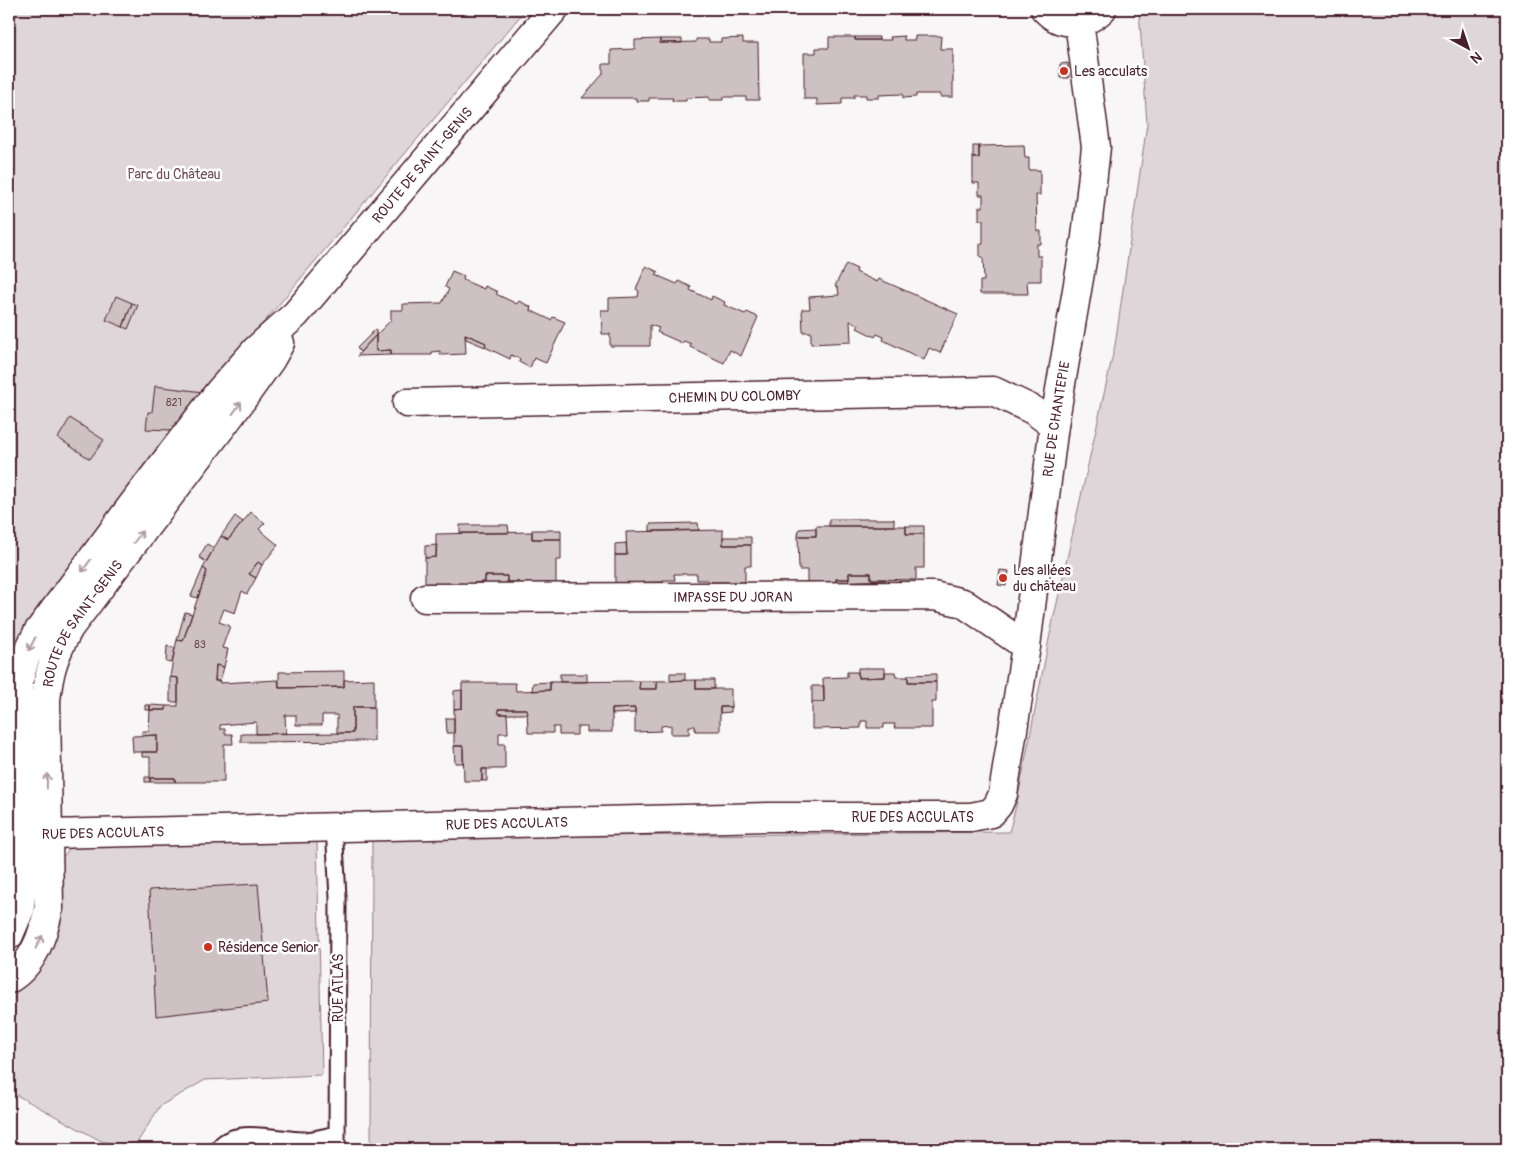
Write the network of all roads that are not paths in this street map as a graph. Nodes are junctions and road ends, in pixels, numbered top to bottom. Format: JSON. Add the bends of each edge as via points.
{"nodes":[{"id":1,"x":1046,"y":9,"type":"edge"},
{"id":2,"x":1102,"y":9,"type":"edge"},
{"id":3,"x":554,"y":11,"type":"edge"},
{"id":4,"x":1079,"y":22,"type":"junction"},
{"id":5,"x":407,"y":403,"type":"dead end"},
{"id":6,"x":1054,"y":425,"type":"junction"},
{"id":7,"x":425,"y":598,"type":"dead end"},
{"id":8,"x":1026,"y":646,"type":"junction"},
{"id":9,"x":990,"y":813,"type":"joint"},
{"id":10,"x":334,"y":827,"type":"junction"},
{"id":11,"x":36,"y":834,"type":"junction"},
{"id":12,"x":9,"y":935,"type":"edge"},
{"id":13,"x":9,"y":979,"type":"edge"},
{"id":14,"x":337,"y":1142,"type":"edge"},
{"id":15,"x":218,"y":1149,"type":"edge"}],
"edges":[{"from":1,"to":4,"type":"street","via":[[1067,22]]},
{"from":2,"to":4,"type":"street"},
{"from":3,"to":11,"type":"street","name":"ROUTE DE SAINT-GENIS","via":[[296,314],[256,350],[219,392],[183,459],[73,623],[48,676],[47,793]]},
{"from":4,"to":6,"type":"street","name":"RUE DE CHANTEPIE","via":[[1096,147],[1086,237]]},
{"from":5,"to":6,"type":"street","name":"CHEMIN DU COLOMBY","via":[[993,390],[1033,410]]},
{"from":6,"to":8,"type":"street","name":"RUE DE CHANTEPIE"},
{"from":7,"to":8,"type":"street","name":"IMPASSE DU JORAN","via":[[934,596],[963,602]]},
{"from":8,"to":9,"type":"street","name":"RUE DE CHANTEPIE","via":[[1003,794]]},
{"from":9,"to":10,"type":"street","name":"RUE DES ACCULATS","via":[[970,817],[771,817]]},
{"from":10,"to":11,"type":"street","name":"RUE DES ACCULATS"},
{"from":10,"to":14,"type":"lane","name":"RUE ATLAS","via":[[338,897]]},
{"from":11,"to":12,"type":"street","name":"ROUTE DE SAINT-GENIS","via":[[20,909]]},
{"from":13,"to":11,"type":"street","name":"ROUTE DE SAINT-GENIS","one_way":true,"via":[[30,959],[43,935],[49,908]]},
{"from":14,"to":15,"type":"lane","via":[[240,1135],[221,1143]]}]}
